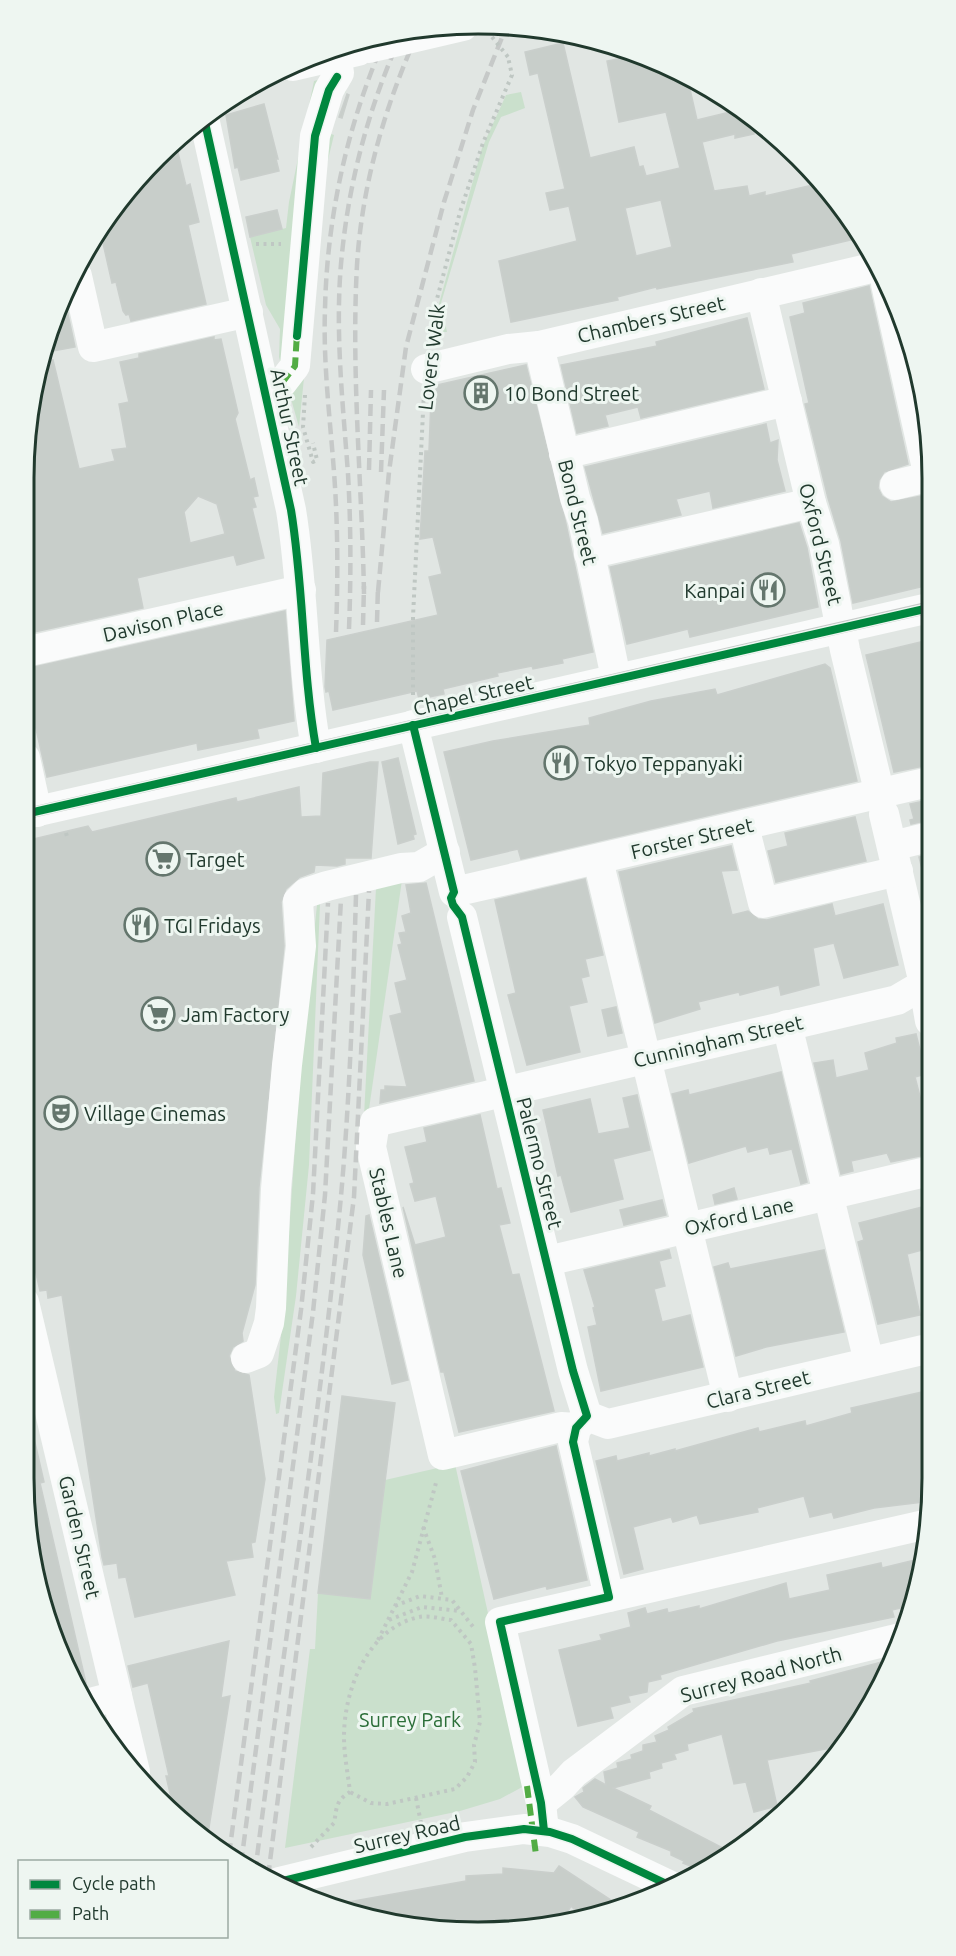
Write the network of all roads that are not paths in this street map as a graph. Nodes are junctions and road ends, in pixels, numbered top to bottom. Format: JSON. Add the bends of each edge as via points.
{"nodes":[{"id":1,"x":338,"y":66,"type":"dead end"},
{"id":2,"x":206,"y":128,"type":"edge"},
{"id":3,"x":869,"y":269,"type":"edge"},
{"id":4,"x":79,"y":284,"type":"edge"},
{"id":5,"x":761,"y":294,"type":"junction"},
{"id":6,"x":248,"y":312,"type":"junction"},
{"id":7,"x":896,"y":330,"type":"edge"},
{"id":8,"x":539,"y":346,"type":"junction"},
{"id":9,"x":426,"y":369,"type":"road end"},
{"id":10,"x":282,"y":384,"type":"dead end"},
{"id":11,"x":787,"y":401,"type":"junction"},
{"id":12,"x":920,"y":438,"type":"edge"},
{"id":13,"x":564,"y":454,"type":"junction"},
{"id":14,"x":922,"y":477,"type":"edge"},
{"id":15,"x":896,"y":485,"type":"dead end"},
{"id":16,"x":811,"y":503,"type":"junction"},
{"id":17,"x":589,"y":554,"type":"junction"},
{"id":18,"x":301,"y":590,"type":"junction"},
{"id":19,"x":922,"y":610,"type":"edge"},
{"id":20,"x":841,"y":628,"type":"junction"},
{"id":21,"x":34,"y":650,"type":"edge"},
{"id":22,"x":616,"y":678,"type":"junction"},
{"id":23,"x":413,"y":725,"type":"junction"},
{"id":24,"x":316,"y":748,"type":"junction"},
{"id":25,"x":922,"y":785,"type":"edge"},
{"id":26,"x":882,"y":804,"type":"junction"},
{"id":27,"x":433,"y":805,"type":"junction"},
{"id":28,"x":34,"y":812,"type":"edge"},
{"id":29,"x":744,"y":826,"type":"junction"},
{"id":30,"x":922,"y":841,"type":"edge"},
{"id":31,"x":445,"y":852,"type":"junction"},
{"id":32,"x":895,"y":858,"type":"junction"},
{"id":33,"x":598,"y":860,"type":"junction"},
{"id":34,"x":401,"y":868,"type":"junction"},
{"id":35,"x":458,"y":904,"type":"junction"},
{"id":36,"x":922,"y":969,"type":"edge"},
{"id":37,"x":922,"y":990,"type":"edge"},
{"id":38,"x":788,"y":1025,"type":"junction"},
{"id":39,"x":644,"y":1058,"type":"junction"},
{"id":40,"x":506,"y":1091,"type":"junction"},
{"id":41,"x":922,"y":1173,"type":"edge"},
{"id":42,"x":828,"y":1194,"type":"junction"},
{"id":43,"x":686,"y":1228,"type":"junction"},
{"id":44,"x":547,"y":1261,"type":"junction"},
{"id":45,"x":922,"y":1350,"type":"edge"},
{"id":46,"x":34,"y":1352,"type":"edge"},
{"id":47,"x":246,"y":1358,"type":"dead end"},
{"id":48,"x":869,"y":1362,"type":"junction"},
{"id":49,"x":728,"y":1397,"type":"junction"},
{"id":50,"x":581,"y":1422,"type":"junction"},
{"id":51,"x":443,"y":1455,"type":"joint"},
{"id":52,"x":919,"y":1526,"type":"edge"},
{"id":53,"x":609,"y":1597,"type":"junction"},
{"id":54,"x":891,"y":1640,"type":"edge"},
{"id":55,"x":104,"y":1699,"type":"edge"},
{"id":56,"x":123,"y":1744,"type":"edge"},
{"id":57,"x":536,"y":1821,"type":"junction"},
{"id":58,"x":619,"y":1863,"type":"junction"},
{"id":59,"x":294,"y":1882,"type":"edge"},
{"id":60,"x":661,"y":1882,"type":"edge"},
{"id":61,"x":641,"y":1890,"type":"edge"}],
"edges":[{"from":1,"to":10,"type":"street","via":[[339,73],[329,90],[315,136],[295,366]]},
{"from":2,"to":6,"type":"street","name":"Arthur Street"},
{"from":3,"to":5,"type":"street","name":"Chambers Street"},
{"from":4,"to":6,"type":"street","via":[[93,347]]},
{"from":5,"to":8,"type":"street","name":"Chambers Street"},
{"from":5,"to":11,"type":"street","name":"Oxford Street"},
{"from":6,"to":18,"type":"street","name":"Arthur Street","via":[[291,510]]},
{"from":7,"to":12,"type":"street"},
{"from":8,"to":9,"type":"street","name":"Chambers Street"},
{"from":8,"to":13,"type":"street","name":"Bond Street"},
{"from":11,"to":13,"type":"street"},
{"from":11,"to":16,"type":"street","name":"Oxford Street"},
{"from":13,"to":17,"type":"street","name":"Bond Street"},
{"from":14,"to":15,"type":"street"},
{"from":16,"to":17,"type":"street"},
{"from":16,"to":20,"type":"street","name":"Oxford Street","via":[[824,544]]},
{"from":17,"to":22,"type":"street","name":"Bond Street"},
{"from":18,"to":21,"type":"street","name":"Davison Place"},
{"from":18,"to":24,"type":"street","name":"Arthur Street"},
{"from":19,"to":20,"type":"street","name":"Chapel Street"},
{"from":20,"to":22,"type":"street","name":"Chapel Street"},
{"from":20,"to":26,"type":"street","name":"Oxford Street"},
{"from":22,"to":23,"type":"street","name":"Chapel Street"},
{"from":23,"to":24,"type":"street","name":"Chapel Street"},
{"from":23,"to":27,"type":"street","name":"Palermo Street"},
{"from":24,"to":28,"type":"street","name":"Chapel Street"},
{"from":25,"to":26,"type":"street","name":"Forster Street"},
{"from":26,"to":29,"type":"street","name":"Forster Street"},
{"from":26,"to":32,"type":"street","name":"Oxford Street"},
{"from":27,"to":31,"type":"street","name":"Palermo Street"},
{"from":27,"to":34,"type":"street","via":[[421,849]]},
{"from":29,"to":32,"type":"street","via":[[763,903]]},
{"from":29,"to":33,"type":"street","name":"Forster Street"},
{"from":30,"to":32,"type":"street"},
{"from":31,"to":34,"type":"street","via":[[420,867]]},
{"from":31,"to":35,"type":"street","name":"Palermo Street"},
{"from":32,"to":36,"type":"street","name":"Oxford Street"},
{"from":33,"to":35,"type":"street","name":"Forster Street"},
{"from":33,"to":39,"type":"street"},
{"from":34,"to":47,"type":"street","via":[[309,891],[298,901],[302,946],[276,1189],[270,1323],[259,1353]]},
{"from":35,"to":40,"type":"street","name":"Palermo Street"},
{"from":37,"to":38,"type":"street","name":"Cunningham Street","via":[[897,1000]]},
{"from":38,"to":39,"type":"street","name":"Cunningham Street"},
{"from":38,"to":42,"type":"street"},
{"from":39,"to":40,"type":"street","name":"Cunningham Street"},
{"from":39,"to":43,"type":"street"},
{"from":40,"to":44,"type":"street","name":"Palermo Street"},
{"from":40,"to":51,"type":"street","name":"Stables Lane","via":[[375,1122],[371,1147]]},
{"from":41,"to":42,"type":"street","name":"Oxford Lane"},
{"from":42,"to":43,"type":"street","name":"Oxford Lane"},
{"from":42,"to":48,"type":"street"},
{"from":43,"to":44,"type":"street","name":"Oxford Lane"},
{"from":43,"to":49,"type":"street"},
{"from":44,"to":50,"type":"street","name":"Palermo Street"},
{"from":45,"to":48,"type":"street","name":"Clara Street"},
{"from":46,"to":55,"type":"street","name":"Garden Street"},
{"from":48,"to":49,"type":"street","name":"Clara Street"},
{"from":49,"to":50,"type":"street","name":"Clara Street","via":[[608,1424]]},
{"from":50,"to":51,"type":"street","name":"Clara Street"},
{"from":50,"to":53,"type":"street","name":"Palermo Street","via":[[575,1451]]},
{"from":52,"to":53,"type":"street"},
{"from":53,"to":57,"type":"street","via":[[500,1622]]},
{"from":54,"to":57,"type":"street","name":"Surrey Road North","via":[[683,1691],[574,1773]]},
{"from":55,"to":56,"type":"street","name":"Garden Street"},
{"from":57,"to":58,"type":"street"},
{"from":57,"to":59,"type":"street","name":"Surrey Road"},
{"from":58,"to":60,"type":"street"},
{"from":58,"to":61,"type":"street"}]}
